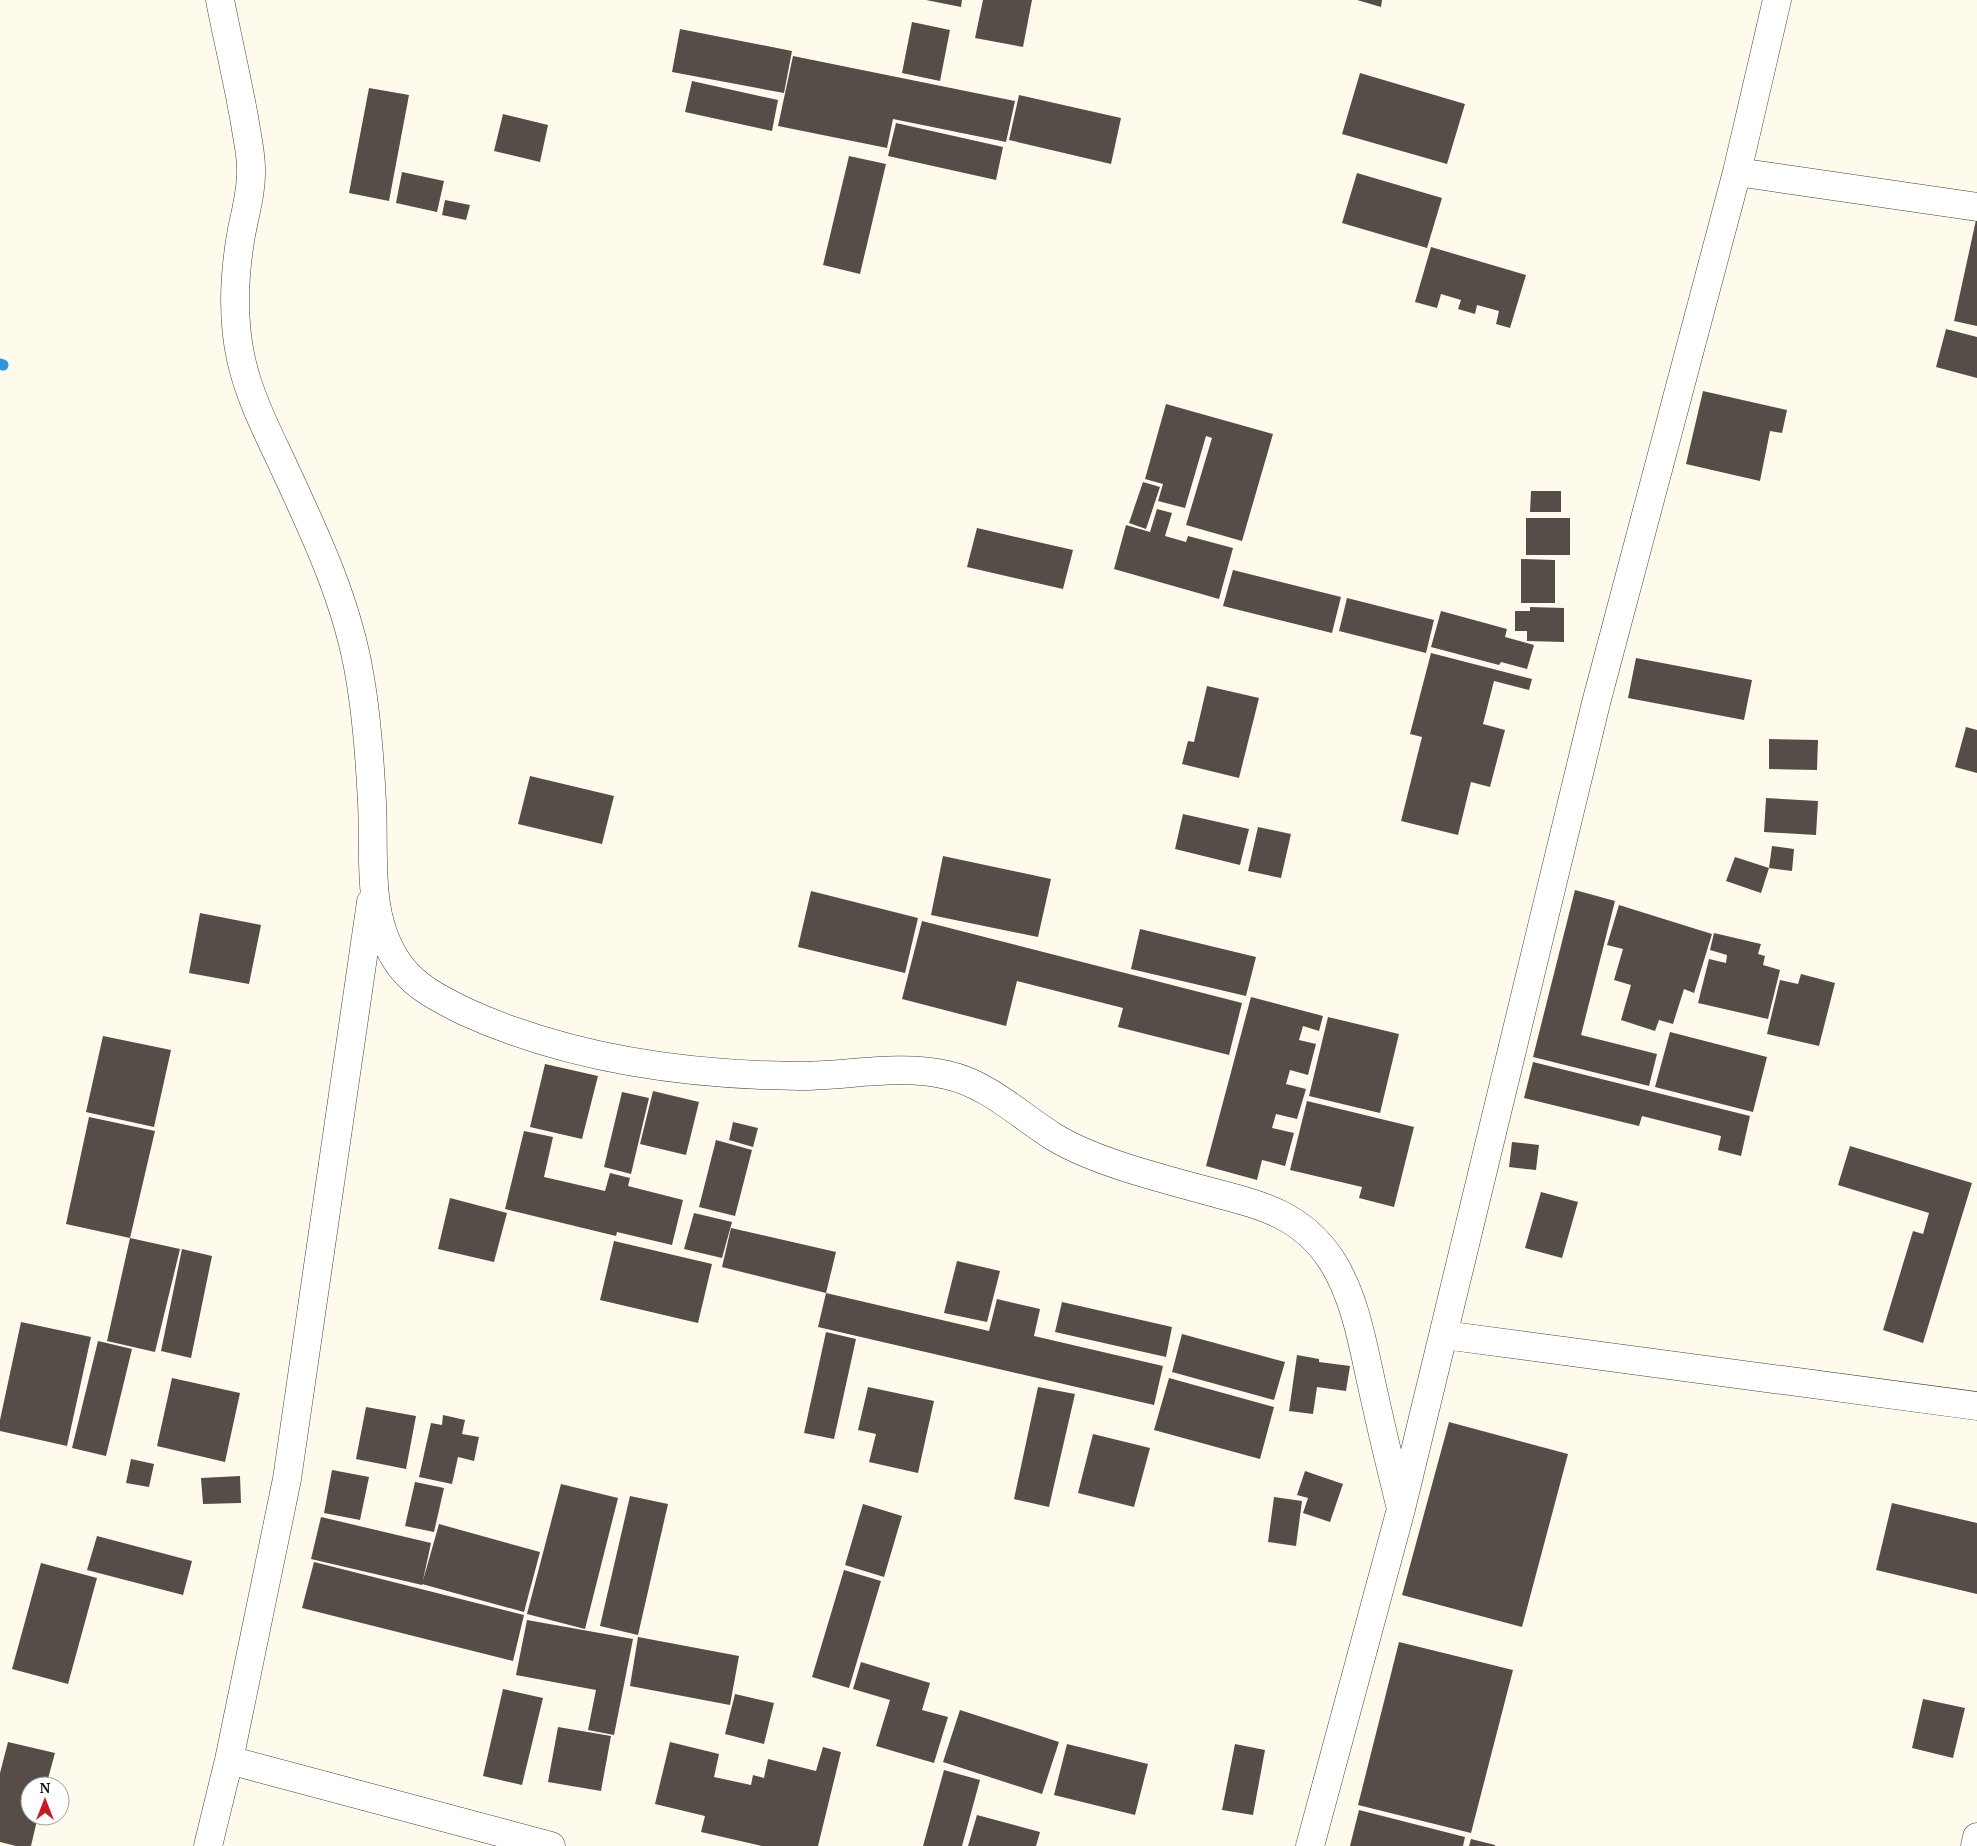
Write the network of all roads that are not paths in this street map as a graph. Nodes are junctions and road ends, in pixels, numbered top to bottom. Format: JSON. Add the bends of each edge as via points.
{"nodes":[{"id":1,"x":220,"y":0,"type":"edge"},
{"id":2,"x":1777,"y":0,"type":"edge"},
{"id":3,"x":1736,"y":172,"type":"junction"},
{"id":4,"x":1977,"y":207,"type":"edge"},
{"id":5,"x":372,"y":890,"type":"junction"},
{"id":6,"x":1444,"y":1335,"type":"junction"},
{"id":7,"x":1977,"y":1406,"type":"edge"},
{"id":8,"x":1401,"y":1509,"type":"junction"},
{"id":9,"x":229,"y":1760,"type":"junction"},
{"id":10,"x":1977,"y":1837,"type":"edge"},
{"id":11,"x":208,"y":1846,"type":"edge"},
{"id":12,"x":551,"y":1846,"type":"edge"},
{"id":13,"x":1310,"y":1846,"type":"edge"},
{"id":14,"x":1975,"y":1846,"type":"edge"}],
"edges":[{"from":1,"to":5,"type":"street","via":[[251,168],[235,293],[242,363],[260,416],[336,586],[354,643],[361,681],[372,804]]},
{"from":2,"to":3,"type":"street"},
{"from":3,"to":4,"type":"street"},
{"from":3,"to":6,"type":"street","via":[[1596,703]]},
{"from":5,"to":8,"type":"street","via":[[380,924],[396,959],[416,983],[459,1008],[527,1037],[591,1055],[673,1067],[766,1075],[919,1072],[952,1076],[986,1091],[1083,1153],[1284,1215],[1327,1254],[1348,1297],[1365,1354]]},
{"from":5,"to":9,"type":"street","via":[[287,1479]]},
{"from":6,"to":7,"type":"street"},
{"from":6,"to":8,"type":"street"},
{"from":8,"to":13,"type":"street"},
{"from":9,"to":11,"type":"street"},
{"from":9,"to":12,"type":"street"},
{"from":10,"to":14,"type":"street"}]}
